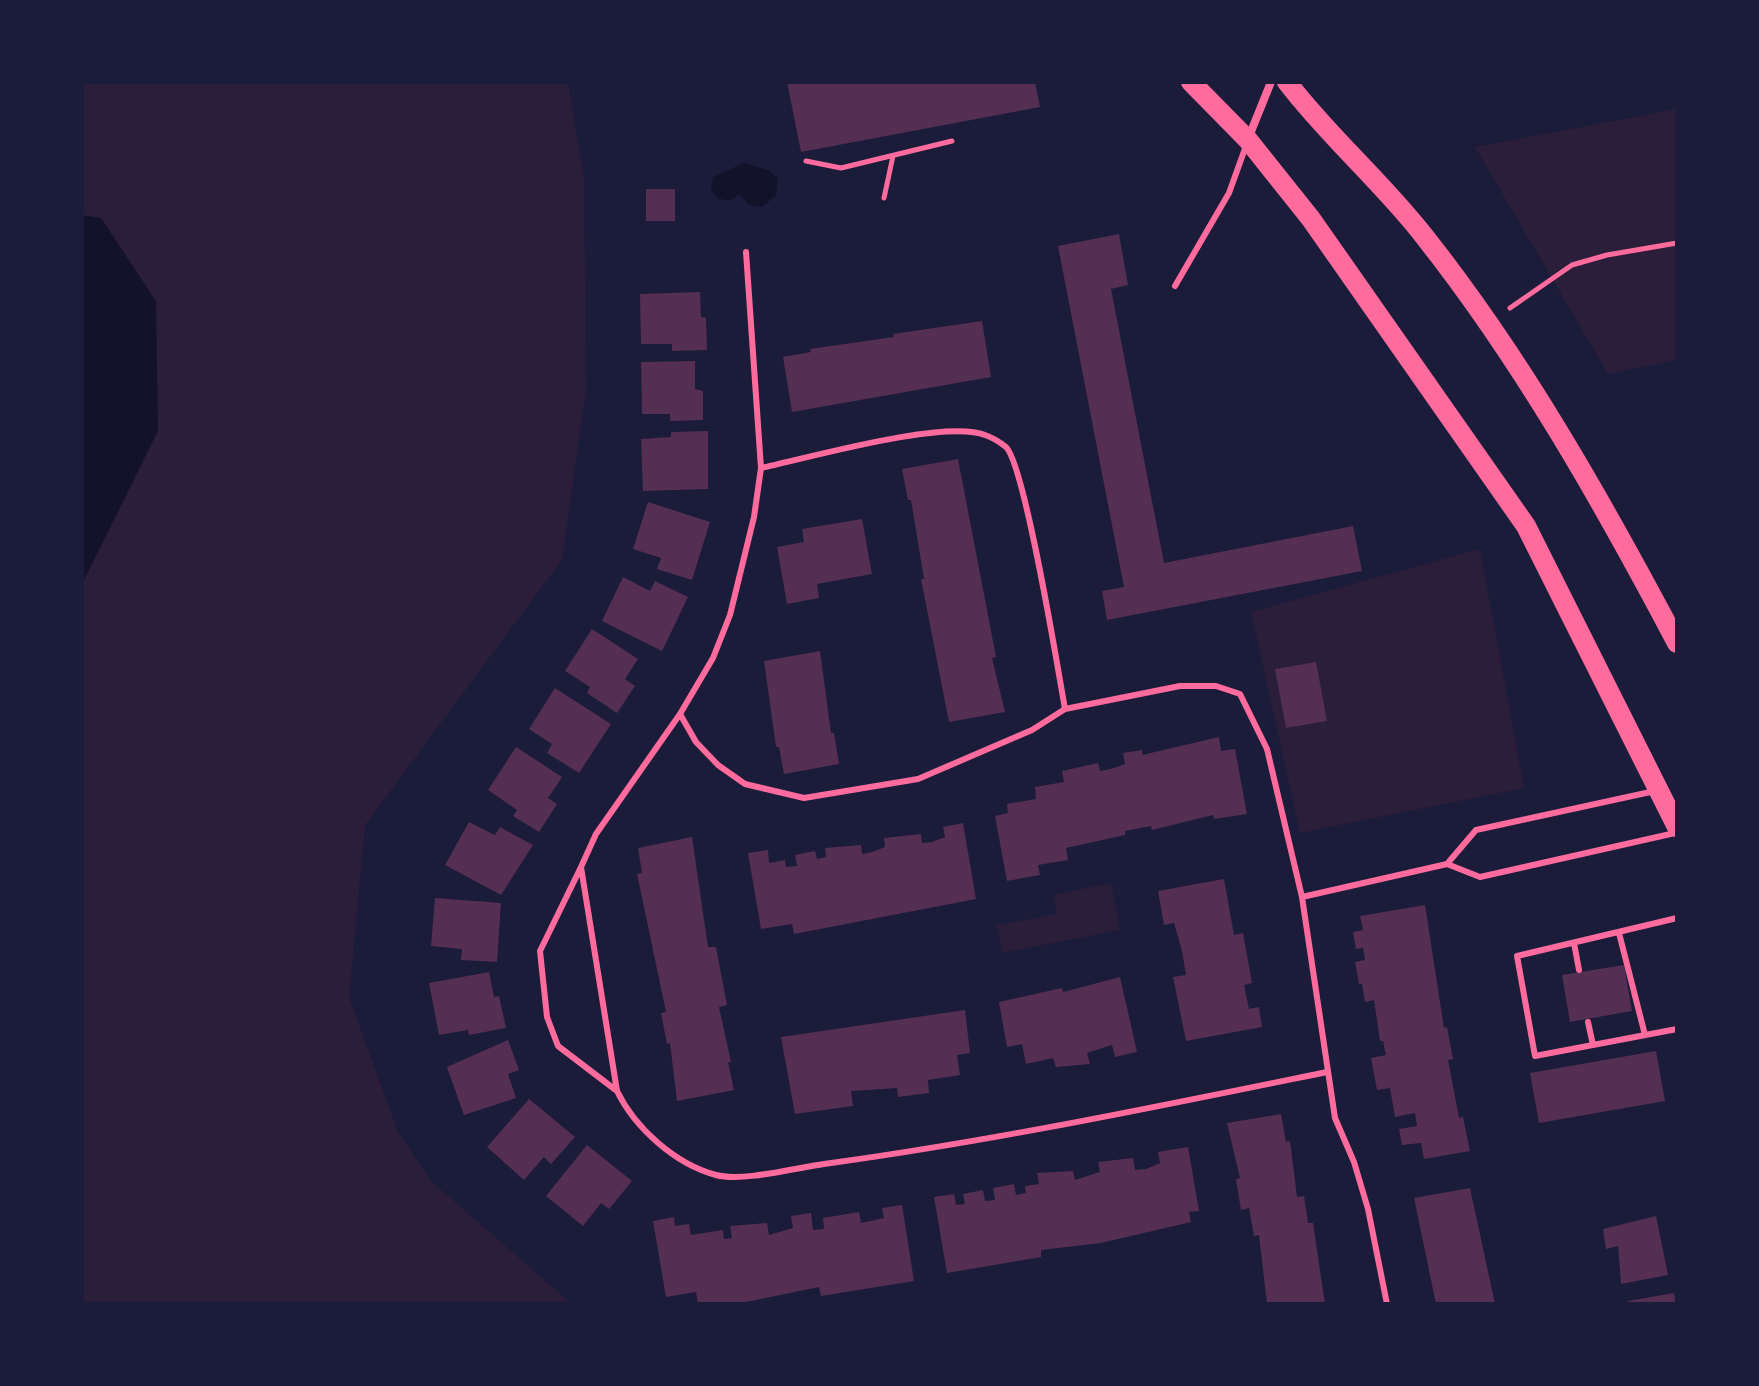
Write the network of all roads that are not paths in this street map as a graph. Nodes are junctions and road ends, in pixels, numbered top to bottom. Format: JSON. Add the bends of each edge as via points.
{"nodes":[{"id":1,"x":1191,"y":82,"type":"edge"},
{"id":2,"x":1271,"y":82,"type":"edge"},
{"id":3,"x":1287,"y":82,"type":"edge"},
{"id":4,"x":1248,"y":140,"type":"junction"},
{"id":5,"x":746,"y":252,"type":"dead end"},
{"id":6,"x":1175,"y":286,"type":"dead end"},
{"id":7,"x":761,"y":468,"type":"junction"},
{"id":8,"x":1677,"y":643,"type":"edge"},
{"id":9,"x":1065,"y":709,"type":"junction"},
{"id":10,"x":680,"y":714,"type":"junction"},
{"id":11,"x":1659,"y":791,"type":"junction"},
{"id":12,"x":1677,"y":829,"type":"edge"},
{"id":13,"x":1447,"y":864,"type":"junction"},
{"id":14,"x":581,"y":867,"type":"junction"},
{"id":15,"x":1302,"y":897,"type":"junction"},
{"id":16,"x":1677,"y":918,"type":"edge"},
{"id":17,"x":1619,"y":933,"type":"junction"},
{"id":18,"x":1574,"y":943,"type":"junction"},
{"id":19,"x":1579,"y":970,"type":"dead end"},
{"id":20,"x":1588,"y":1022,"type":"dead end"},
{"id":21,"x":1677,"y":1029,"type":"edge"},
{"id":22,"x":1645,"y":1035,"type":"junction"},
{"id":23,"x":1593,"y":1045,"type":"junction"},
{"id":24,"x":1327,"y":1072,"type":"junction"},
{"id":25,"x":617,"y":1091,"type":"junction"},
{"id":26,"x":1387,"y":1304,"type":"edge"}],
"edges":[{"from":1,"to":4,"type":"main road"},
{"from":2,"to":4,"type":"street"},
{"from":3,"to":8,"type":"main road","via":[[1423,235],[1487,325],[1610,517]]},
{"from":4,"to":6,"type":"lane","via":[[1229,193]]},
{"from":4,"to":11,"type":"main road","via":[[1311,219],[1526,526]]},
{"from":5,"to":7,"type":"lane"},
{"from":7,"to":9,"type":"lane","via":[[964,431],[984,434],[1007,448],[1022,485]]},
{"from":7,"to":10,"type":"lane","via":[[730,615],[713,658]]},
{"from":9,"to":10,"type":"lane","via":[[1032,730],[918,779],[804,798],[745,784],[696,742]]},
{"from":9,"to":15,"type":"lane","via":[[1180,686],[1216,686],[1240,694],[1267,749]]},
{"from":10,"to":14,"type":"lane","via":[[596,834]]},
{"from":11,"to":12,"type":"main road"},
{"from":11,"to":13,"type":"lane","via":[[1476,830]]},
{"from":12,"to":13,"type":"lane","via":[[1480,877]]},
{"from":13,"to":15,"type":"lane"},
{"from":14,"to":25,"type":"lane"},
{"from":14,"to":25,"type":"lane","via":[[540,951],[547,1017],[558,1046]]},
{"from":15,"to":24,"type":"lane"},
{"from":16,"to":17,"type":"lane"},
{"from":17,"to":18,"type":"lane"},
{"from":17,"to":22,"type":"lane"},
{"from":18,"to":19,"type":"lane"},
{"from":18,"to":23,"type":"lane","via":[[1517,956],[1535,1056]]},
{"from":20,"to":23,"type":"lane"},
{"from":21,"to":22,"type":"lane"},
{"from":22,"to":23,"type":"lane"},
{"from":24,"to":25,"type":"lane","via":[[868,1157],[719,1176],[695,1167],[649,1135],[627,1112]]},
{"from":24,"to":26,"type":"lane","via":[[1335,1118],[1368,1209]]}]}
